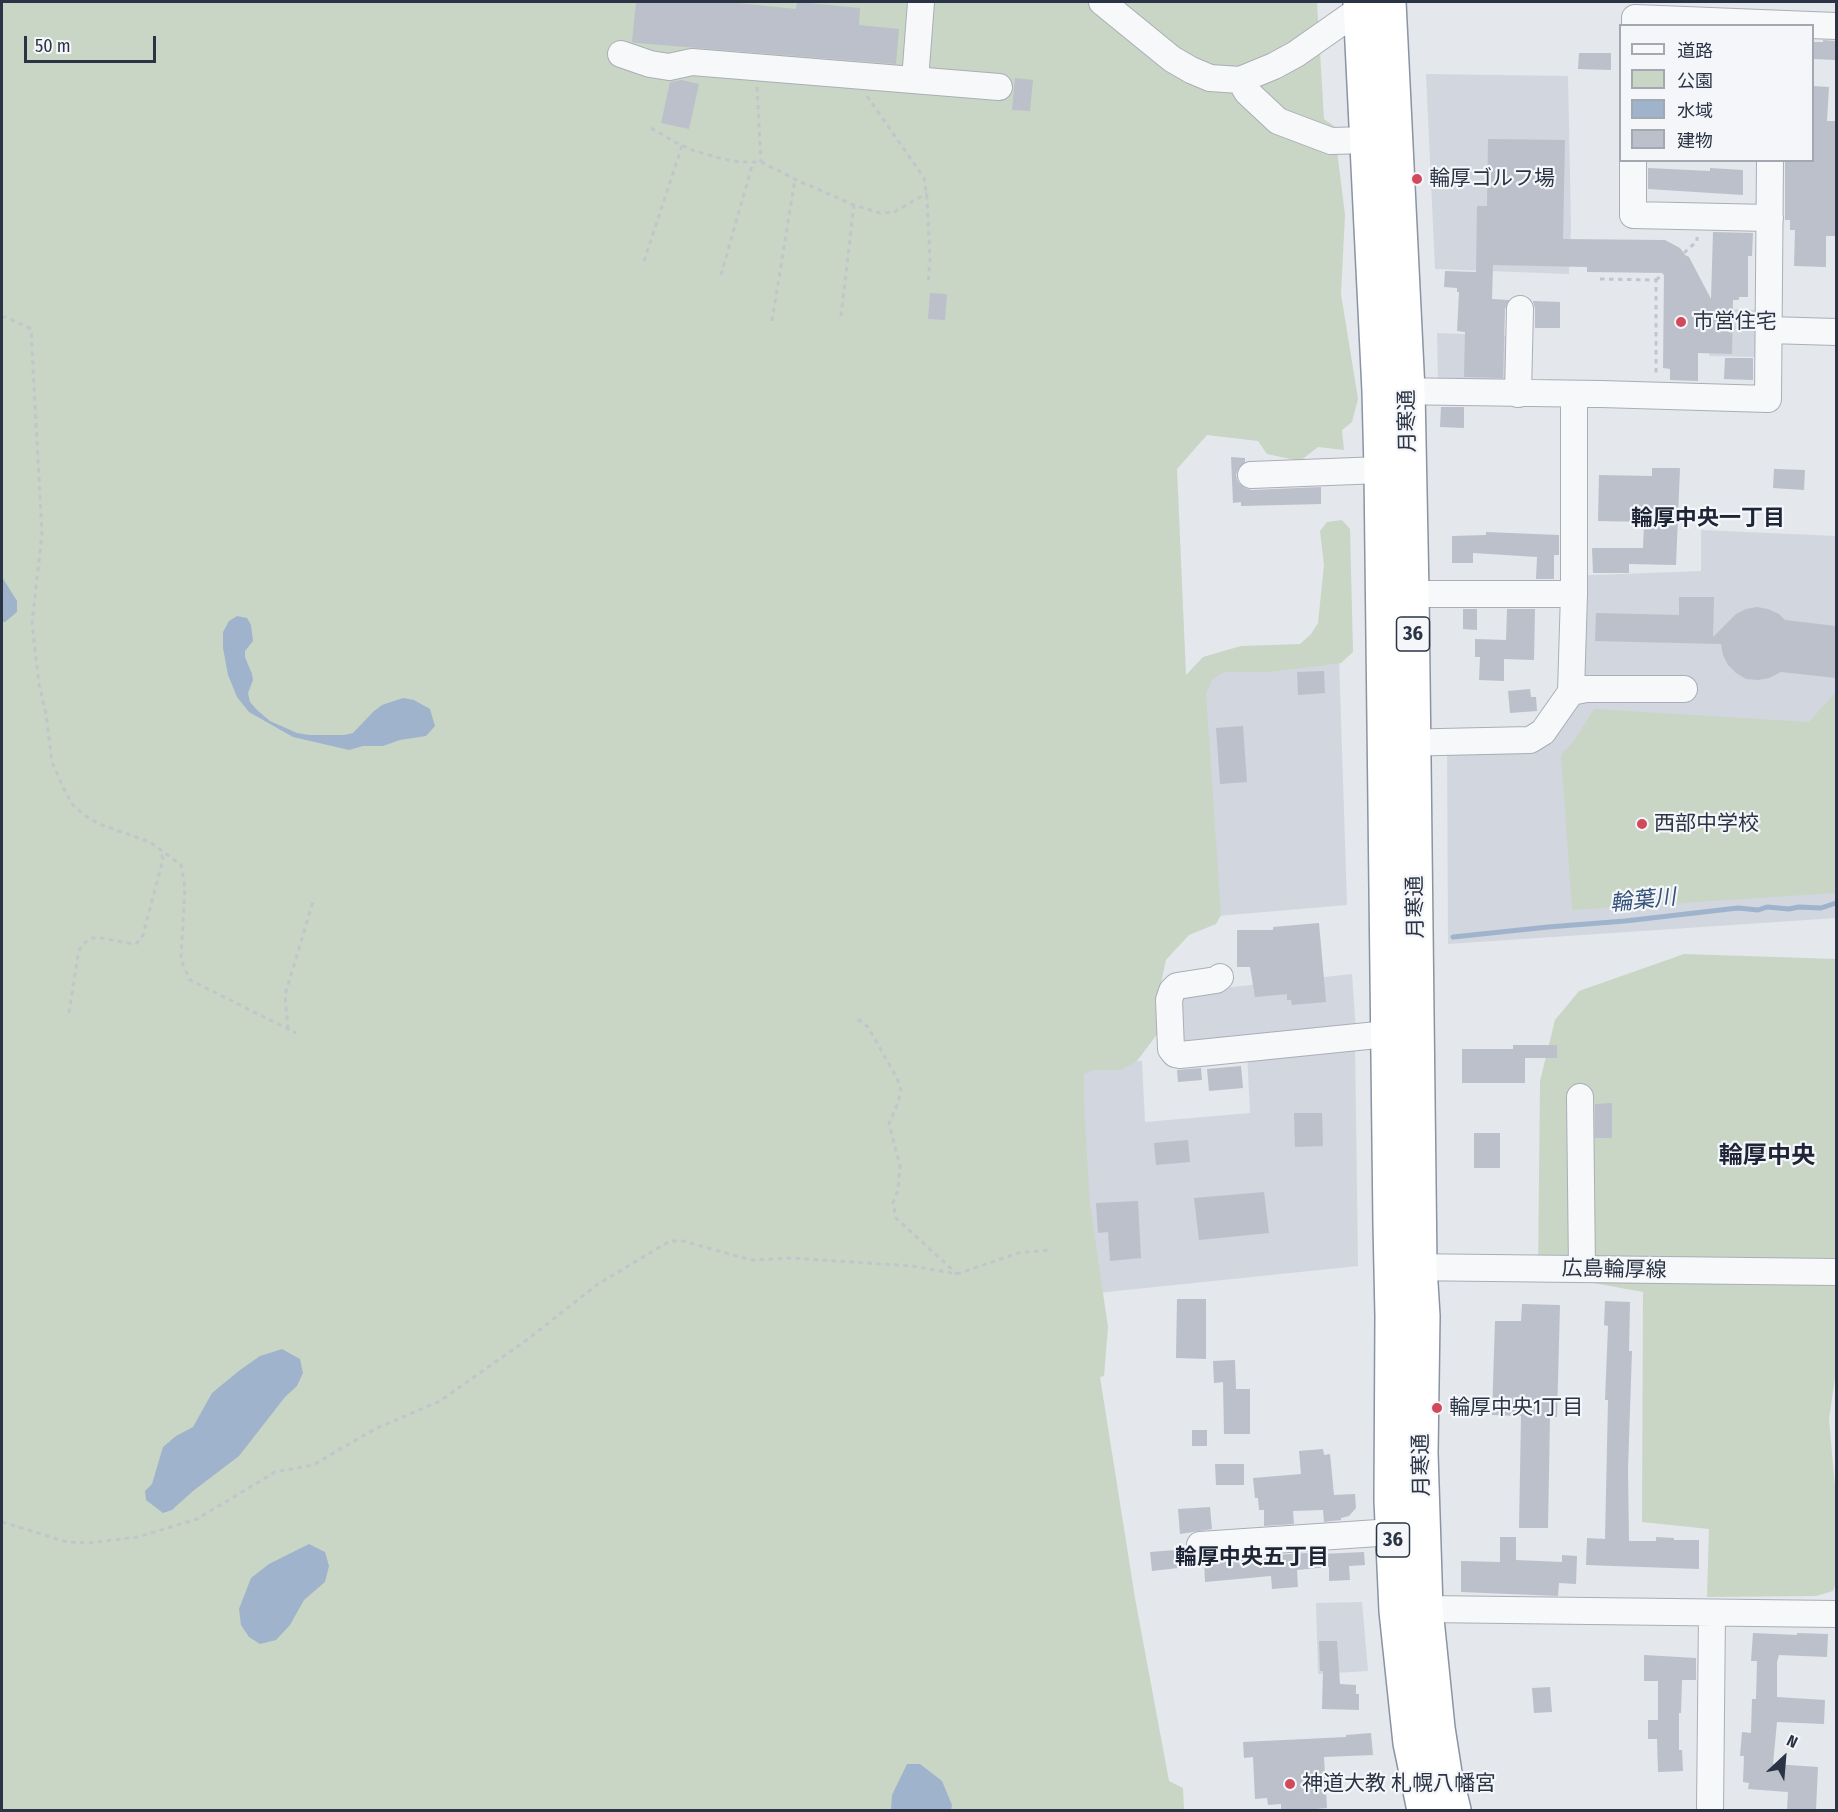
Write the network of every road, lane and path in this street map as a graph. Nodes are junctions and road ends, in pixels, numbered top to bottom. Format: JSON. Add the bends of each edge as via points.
{"nodes":[{"id":1,"x":921,"y":2,"type":"edge"},
{"id":2,"x":1102,"y":2,"type":"edge"},
{"id":3,"x":1370,"y":4,"type":"edge"},
{"id":4,"x":1635,"y":24,"type":"edge"},
{"id":5,"x":1752,"y":24,"type":"edge"},
{"id":6,"x":1814,"y":26,"type":"edge"},
{"id":7,"x":1836,"y":26,"type":"edge"},
{"id":8,"x":621,"y":54,"type":"dead end"},
{"id":9,"x":756,"y":67,"type":"junction"},
{"id":10,"x":852,"y":75,"type":"junction"},
{"id":11,"x":1240,"y":80,"type":"junction"},
{"id":12,"x":915,"y":81,"type":"junction"},
{"id":13,"x":999,"y":87,"type":"dead end"},
{"id":14,"x":651,"y":128,"type":"dead end"},
{"id":15,"x":1367,"y":140,"type":"junction"},
{"id":16,"x":682,"y":146,"type":"junction"},
{"id":17,"x":753,"y":162,"type":"junction"},
{"id":18,"x":761,"y":162,"type":"junction"},
{"id":19,"x":1634,"y":162,"type":"edge"},
{"id":20,"x":1770,"y":162,"type":"edge"},
{"id":21,"x":795,"y":179,"type":"junction"},
{"id":22,"x":927,"y":193,"type":"junction"},
{"id":23,"x":854,"y":205,"type":"junction"},
{"id":24,"x":1770,"y":218,"type":"junction"},
{"id":25,"x":1697,"y":234,"type":"dead end"},
{"id":26,"x":1684,"y":253,"type":"dead end"},
{"id":27,"x":644,"y":261,"type":"dead end"},
{"id":28,"x":1664,"y":273,"type":"dead end"},
{"id":29,"x":721,"y":275,"type":"dead end"},
{"id":30,"x":1600,"y":279,"type":"dead end"},
{"id":31,"x":1656,"y":280,"type":"junction"},
{"id":32,"x":928,"y":284,"type":"dead end"},
{"id":33,"x":1520,"y":309,"type":"dead end"},
{"id":34,"x":841,"y":316,"type":"dead end"},
{"id":35,"x":2,"y":317,"type":"edge"},
{"id":36,"x":772,"y":321,"type":"dead end"},
{"id":37,"x":1769,"y":330,"type":"junction"},
{"id":38,"x":1836,"y":332,"type":"edge"},
{"id":39,"x":1394,"y":391,"type":"junction"},
{"id":40,"x":1518,"y":394,"type":"junction"},
{"id":41,"x":1575,"y":394,"type":"junction"},
{"id":42,"x":1656,"y":396,"type":"junction"},
{"id":43,"x":1381,"y":470,"type":"junction"},
{"id":44,"x":1251,"y":475,"type":"dead end"},
{"id":45,"x":1398,"y":594,"type":"junction"},
{"id":46,"x":1574,"y":594,"type":"junction"},
{"id":47,"x":1684,"y":689,"type":"dead end"},
{"id":48,"x":1571,"y":692,"type":"junction"},
{"id":49,"x":1399,"y":743,"type":"junction"},
{"id":50,"x":160,"y":849,"type":"junction"},
{"id":51,"x":314,"y":898,"type":"dead end"},
{"id":52,"x":1220,"y":977,"type":"dead end"},
{"id":53,"x":69,"y":1013,"type":"dead end"},
{"id":54,"x":858,"y":1019,"type":"dead end"},
{"id":55,"x":288,"y":1029,"type":"junction"},
{"id":56,"x":296,"y":1033,"type":"dead end"},
{"id":57,"x":1387,"y":1034,"type":"junction"},
{"id":58,"x":1580,"y":1097,"type":"dead end"},
{"id":59,"x":1050,"y":1250,"type":"dead end"},
{"id":60,"x":1406,"y":1267,"type":"junction"},
{"id":61,"x":1582,"y":1269,"type":"junction"},
{"id":62,"x":1836,"y":1272,"type":"edge"},
{"id":63,"x":957,"y":1274,"type":"junction"},
{"id":64,"x":2,"y":1522,"type":"edge"},
{"id":65,"x":1393,"y":1532,"type":"junction"},
{"id":66,"x":1200,"y":1545,"type":"dead end"},
{"id":67,"x":1411,"y":1610,"type":"junction"},
{"id":68,"x":1712,"y":1613,"type":"junction"},
{"id":69,"x":1836,"y":1614,"type":"edge"},
{"id":70,"x":1424,"y":1810,"type":"edge"},
{"id":71,"x":1454,"y":1810,"type":"edge"},
{"id":72,"x":1710,"y":1810,"type":"edge"}],
"edges":[{"from":1,"to":12,"type":"street"},
{"from":2,"to":11,"type":"street","via":[[1191,70],[1209,78]]},
{"from":3,"to":11,"type":"street","via":[[1296,54]]},
{"from":3,"to":15,"type":"highway","name":"月寒通","number":"36"},
{"from":3,"to":39,"type":"highway","name":"月寒通","number":"36"},
{"from":4,"to":5,"type":"street","via":[[1635,18]]},
{"from":6,"to":7,"type":"street"},
{"from":8,"to":9,"type":"street","via":[[669,67],[692,62]]},
{"from":9,"to":10,"type":"street"},
{"from":9,"to":18,"type":"path"},
{"from":10,"to":12,"type":"street"},
{"from":10,"to":22,"type":"path","via":[[924,178]]},
{"from":11,"to":15,"type":"street","via":[[1247,92],[1278,121],[1331,141]]},
{"from":12,"to":13,"type":"street"},
{"from":14,"to":16,"type":"path"},
{"from":15,"to":39,"type":"highway","name":"月寒通","number":"36"},
{"from":16,"to":17,"type":"path","via":[[723,159]]},
{"from":16,"to":27,"type":"path"},
{"from":17,"to":18,"type":"path"},
{"from":17,"to":29,"type":"path"},
{"from":18,"to":21,"type":"path"},
{"from":19,"to":24,"type":"street","via":[[1633,215]]},
{"from":20,"to":24,"type":"street"},
{"from":21,"to":23,"type":"path"},
{"from":21,"to":36,"type":"path"},
{"from":22,"to":23,"type":"path","via":[[894,212],[880,213]]},
{"from":22,"to":32,"type":"path"},
{"from":23,"to":34,"type":"path"},
{"from":24,"to":37,"type":"street"},
{"from":25,"to":26,"type":"path","via":[[1697,241]]},
{"from":28,"to":31,"type":"path"},
{"from":30,"to":31,"type":"path"},
{"from":31,"to":42,"type":"path"},
{"from":33,"to":40,"type":"street"},
{"from":35,"to":50,"type":"path","via":[[31,329],[42,534],[32,623],[52,762],[72,804],[84,815]]},
{"from":37,"to":38,"type":"street"},
{"from":37,"to":42,"type":"street","via":[[1768,399]]},
{"from":39,"to":40,"type":"street"},
{"from":39,"to":43,"type":"highway","name":"月寒通","number":"36"},
{"from":39,"to":45,"type":"highway","name":"月寒通","number":"36"},
{"from":40,"to":41,"type":"street"},
{"from":41,"to":42,"type":"street"},
{"from":41,"to":46,"type":"street"},
{"from":43,"to":44,"type":"street"},
{"from":43,"to":45,"type":"highway","name":"月寒通","number":"36"},
{"from":45,"to":46,"type":"street"},
{"from":45,"to":49,"type":"highway","name":"月寒通","number":"36"},
{"from":46,"to":48,"type":"street"},
{"from":47,"to":48,"type":"street"},
{"from":48,"to":49,"type":"street","via":[[1543,732],[1530,740]]},
{"from":49,"to":57,"type":"highway","name":"月寒通","number":"36"},
{"from":49,"to":60,"type":"highway","name":"月寒通","number":"36"},
{"from":50,"to":53,"type":"path","via":[[163,859],[143,935],[133,944],[101,938],[81,946]]},
{"from":50,"to":55,"type":"path","via":[[181,865],[185,888],[181,957],[190,980]]},
{"from":51,"to":55,"type":"path","via":[[285,995]]},
{"from":52,"to":57,"type":"street","via":[[1177,986],[1172,992],[1170,1039],[1175,1054]]},
{"from":54,"to":63,"type":"path","via":[[874,1037],[900,1090],[889,1124],[900,1166],[893,1203],[896,1218]]},
{"from":55,"to":56,"type":"path"},
{"from":57,"to":60,"type":"highway","name":"月寒通","number":"36"},
{"from":58,"to":61,"type":"street"},
{"from":59,"to":63,"type":"path","via":[[1018,1253]]},
{"from":60,"to":61,"type":"street","name":"広島輪厚線"},
{"from":60,"to":65,"type":"highway","name":"月寒通","number":"36","via":[[1391,1500]]},
{"from":60,"to":67,"type":"highway","name":"月寒通","number":"36","via":[[1423,1316],[1421,1453]]},
{"from":61,"to":62,"type":"street","name":"広島輪厚線"},
{"from":63,"to":64,"type":"path","via":[[912,1266],[792,1258],[751,1260],[670,1241],[598,1284],[528,1340],[440,1401],[375,1429],[313,1465],[275,1472],[197,1519],[138,1537],[88,1543],[67,1542]]},
{"from":65,"to":66,"type":"street"},
{"from":65,"to":67,"type":"highway","name":"月寒通","number":"36"},
{"from":67,"to":68,"type":"street"},
{"from":67,"to":70,"type":"highway","name":"月寒通","number":"36","via":[[1410,1743]]},
{"from":67,"to":71,"type":"highway","name":"月寒通","number":"36"},
{"from":68,"to":69,"type":"street"},
{"from":68,"to":72,"type":"street"}]}
